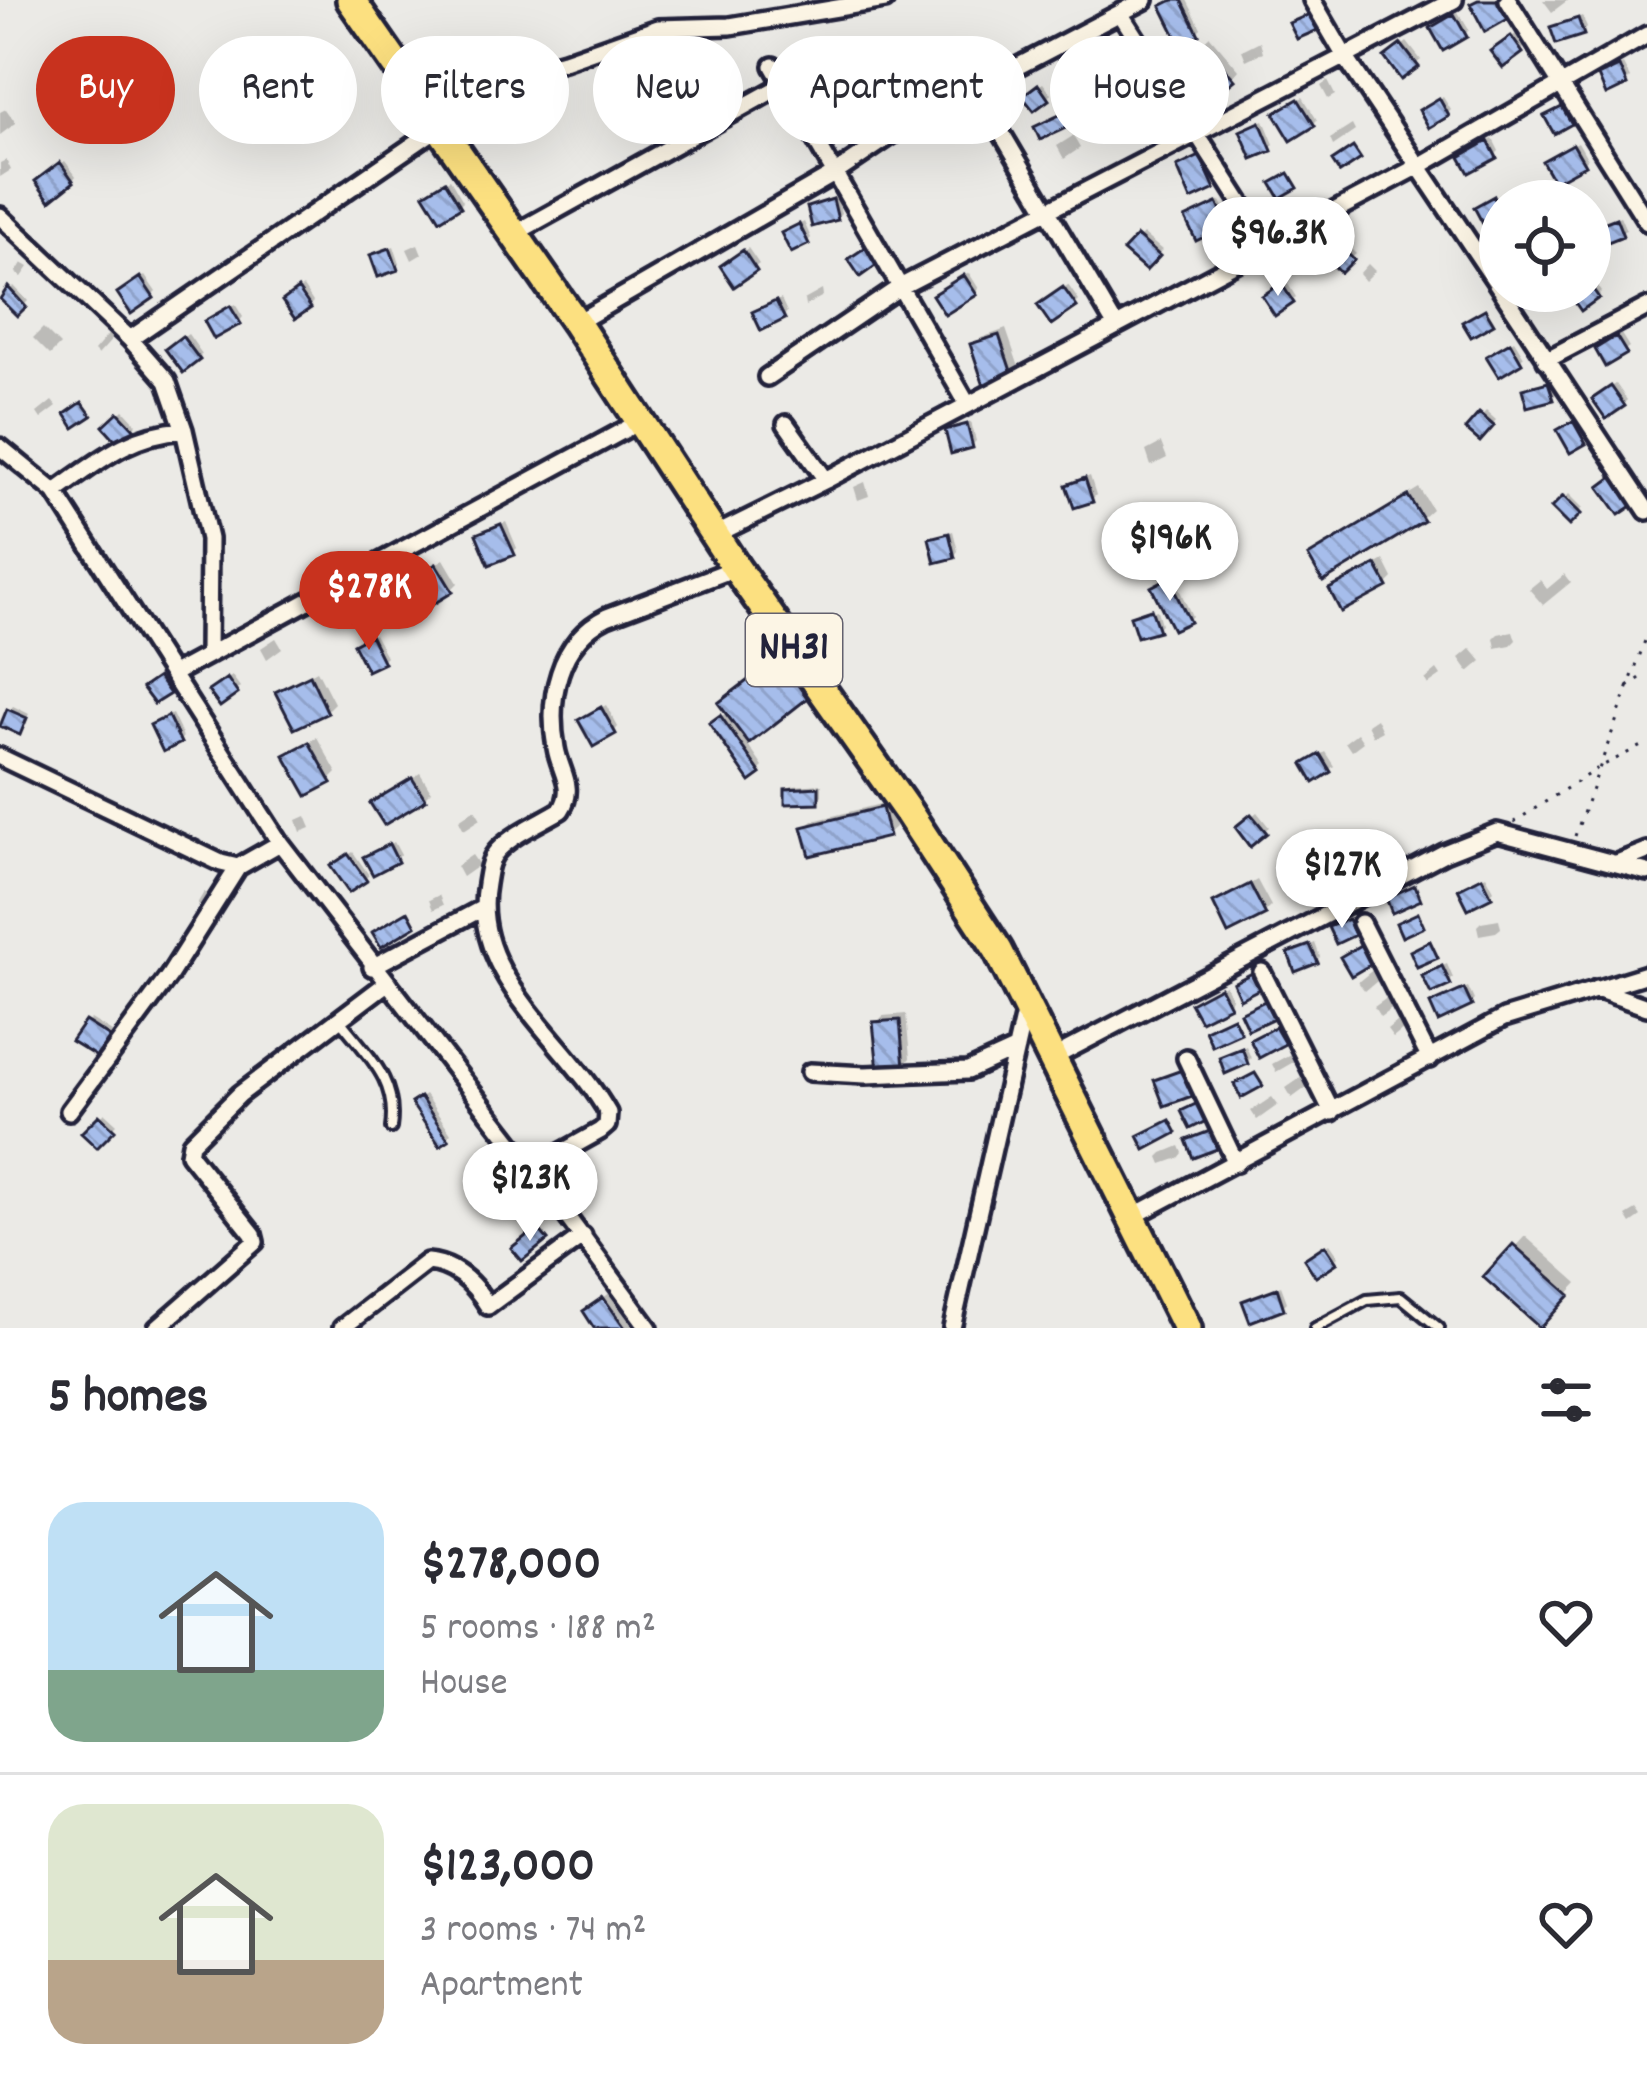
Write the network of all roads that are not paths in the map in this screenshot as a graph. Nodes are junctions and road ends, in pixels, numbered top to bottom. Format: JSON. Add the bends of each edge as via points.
{"nodes":[{"id":1,"x":352,"y":0,"type":"edge"},
{"id":2,"x":885,"y":0,"type":"edge"},
{"id":3,"x":1145,"y":0,"type":"edge"},
{"id":4,"x":1312,"y":0,"type":"edge"},
{"id":5,"x":1454,"y":0,"type":"edge"},
{"id":6,"x":1508,"y":0,"type":"edge"},
{"id":7,"x":1120,"y":13,"type":"junction"},
{"id":8,"x":1647,"y":35,"type":"edge"},
{"id":9,"x":1135,"y":36,"type":"edge"},
{"id":10,"x":381,"y":43,"type":"edge"},
{"id":11,"x":1344,"y":55,"type":"junction"},
{"id":12,"x":569,"y":59,"type":"edge"},
{"id":13,"x":1026,"y":62,"type":"edge"},
{"id":14,"x":1560,"y":85,"type":"junction"},
{"id":15,"x":767,"y":94,"type":"edge"},
{"id":16,"x":1229,"y":114,"type":"edge"},
{"id":17,"x":415,"y":144,"type":"edge"},
{"id":18,"x":449,"y":144,"type":"edge"},
{"id":19,"x":816,"y":144,"type":"edge"},
{"id":20,"x":878,"y":144,"type":"edge"},
{"id":21,"x":1009,"y":144,"type":"edge"},
{"id":22,"x":1170,"y":144,"type":"edge"},
{"id":23,"x":1203,"y":144,"type":"edge"},
{"id":24,"x":1420,"y":165,"type":"junction"},
{"id":25,"x":834,"y":174,"type":"junction"},
{"id":26,"x":1047,"y":208,"type":"junction"},
{"id":27,"x":0,"y":216,"type":"edge"},
{"id":28,"x":1647,"y":222,"type":"edge"},
{"id":29,"x":512,"y":235,"type":"junction"},
{"id":30,"x":1268,"y":245,"type":"junction"},
{"id":31,"x":1479,"y":256,"type":"edge"},
{"id":32,"x":900,"y":286,"type":"junction"},
{"id":33,"x":1647,"y":307,"type":"edge"},
{"id":34,"x":1515,"y":312,"type":"edge"},
{"id":35,"x":577,"y":323,"type":"junction"},
{"id":36,"x":1115,"y":325,"type":"junction"},
{"id":37,"x":130,"y":339,"type":"junction"},
{"id":38,"x":1546,"y":360,"type":"junction"},
{"id":39,"x":767,"y":376,"type":"dead end"},
{"id":40,"x":968,"y":405,"type":"junction"},
{"id":41,"x":641,"y":421,"type":"junction"},
{"id":42,"x":786,"y":424,"type":"dead end"},
{"id":43,"x":184,"y":430,"type":"junction"},
{"id":44,"x":0,"y":446,"type":"edge"},
{"id":45,"x":826,"y":481,"type":"junction"},
{"id":46,"x":55,"y":492,"type":"junction"},
{"id":47,"x":1647,"y":511,"type":"edge"},
{"id":48,"x":715,"y":535,"type":"junction"},
{"id":49,"x":736,"y":568,"type":"junction"},
{"id":50,"x":208,"y":653,"type":"junction"},
{"id":51,"x":172,"y":674,"type":"junction"},
{"id":52,"x":0,"y":757,"type":"edge"},
{"id":53,"x":280,"y":843,"type":"junction"},
{"id":54,"x":1647,"y":851,"type":"edge"},
{"id":55,"x":1617,"y":863,"type":"junction"},
{"id":56,"x":238,"y":867,"type":"junction"},
{"id":57,"x":1647,"y":872,"type":"edge"},
{"id":58,"x":481,"y":909,"type":"junction"},
{"id":59,"x":1361,"y":923,"type":"dead end"},
{"id":60,"x":372,"y":967,"type":"junction"},
{"id":61,"x":1262,"y":972,"type":"dead end"},
{"id":62,"x":1647,"y":974,"type":"edge"},
{"id":63,"x":388,"y":983,"type":"junction"},
{"id":64,"x":1596,"y":989,"type":"junction"},
{"id":65,"x":1026,"y":1005,"type":"junction"},
{"id":66,"x":1647,"y":1007,"type":"edge"},
{"id":67,"x":340,"y":1019,"type":"junction"},
{"id":68,"x":1016,"y":1049,"type":"junction"},
{"id":69,"x":1054,"y":1058,"type":"junction"},
{"id":70,"x":1186,"y":1058,"type":"dead end"},
{"id":71,"x":1430,"y":1059,"type":"junction"},
{"id":72,"x":809,"y":1072,"type":"dead end"},
{"id":73,"x":69,"y":1111,"type":"dead end"},
{"id":74,"x":1332,"y":1112,"type":"junction"},
{"id":75,"x":392,"y":1128,"type":"dead end"},
{"id":76,"x":1236,"y":1163,"type":"junction"},
{"id":77,"x":532,"y":1168,"type":"junction"},
{"id":78,"x":1132,"y":1217,"type":"junction"},
{"id":79,"x":583,"y":1236,"type":"junction"},
{"id":80,"x":488,"y":1306,"type":"junction"},
{"id":81,"x":158,"y":1328,"type":"edge"},
{"id":82,"x":342,"y":1328,"type":"edge"},
{"id":83,"x":491,"y":1328,"type":"edge"},
{"id":84,"x":649,"y":1328,"type":"edge"},
{"id":85,"x":952,"y":1328,"type":"edge"},
{"id":86,"x":1187,"y":1328,"type":"edge"},
{"id":87,"x":1315,"y":1328,"type":"edge"},
{"id":88,"x":1439,"y":1328,"type":"edge"}],
"edges":[{"from":1,"to":10,"type":"highway","number":"NH31"},
{"from":2,"to":12,"type":"street","via":[[730,26],[658,28]]},
{"from":3,"to":7,"type":"street"},
{"from":4,"to":11,"type":"street"},
{"from":5,"to":11,"type":"street"},
{"from":6,"to":14,"type":"street"},
{"from":7,"to":9,"type":"street"},
{"from":7,"to":13,"type":"street"},
{"from":8,"to":14,"type":"street"},
{"from":11,"to":16,"type":"street"},
{"from":11,"to":24,"type":"street"},
{"from":14,"to":24,"type":"street"},
{"from":14,"to":28,"type":"street"},
{"from":15,"to":29,"type":"street"},
{"from":17,"to":37,"type":"street"},
{"from":18,"to":29,"type":"highway","number":"NH31"},
{"from":19,"to":25,"type":"street"},
{"from":20,"to":25,"type":"street"},
{"from":21,"to":26,"type":"street"},
{"from":22,"to":26,"type":"street"},
{"from":23,"to":30,"type":"street"},
{"from":24,"to":30,"type":"street"},
{"from":24,"to":31,"type":"street"},
{"from":25,"to":32,"type":"street"},
{"from":25,"to":35,"type":"street"},
{"from":26,"to":32,"type":"street"},
{"from":26,"to":36,"type":"street"},
{"from":27,"to":37,"type":"street"},
{"from":29,"to":35,"type":"highway","number":"NH31"},
{"from":30,"to":36,"type":"street"},
{"from":32,"to":39,"type":"street"},
{"from":32,"to":40,"type":"street"},
{"from":33,"to":38,"type":"street"},
{"from":34,"to":38,"type":"street"},
{"from":35,"to":41,"type":"highway","number":"NH31"},
{"from":36,"to":40,"type":"street"},
{"from":37,"to":43,"type":"street","via":[[167,382]]},
{"from":38,"to":47,"type":"street"},
{"from":40,"to":45,"type":"street"},
{"from":41,"to":48,"type":"highway","number":"NH31"},
{"from":41,"to":50,"type":"street"},
{"from":42,"to":45,"type":"street"},
{"from":43,"to":46,"type":"street","via":[[124,443]]},
{"from":43,"to":50,"type":"street","via":[[209,539]]},
{"from":44,"to":46,"type":"street"},
{"from":45,"to":48,"type":"street"},
{"from":46,"to":51,"type":"street"},
{"from":48,"to":49,"type":"highway","number":"NH31"},
{"from":49,"to":58,"type":"street","via":[[607,617],[575,642],[554,688],[567,801],[494,854]]},
{"from":49,"to":65,"type":"highway","number":"NH31","via":[[908,812]]},
{"from":50,"to":51,"type":"street"},
{"from":51,"to":53,"type":"street"},
{"from":52,"to":56,"type":"street"},
{"from":53,"to":56,"type":"street"},
{"from":53,"to":60,"type":"street"},
{"from":54,"to":55,"type":"street"},
{"from":55,"to":57,"type":"street"},
{"from":55,"to":69,"type":"street","via":[[1497,832]]},
{"from":56,"to":73,"type":"street"},
{"from":58,"to":60,"type":"street"},
{"from":58,"to":77,"type":"street","via":[[485,935],[536,1023],[608,1113],[600,1131]]},
{"from":59,"to":71,"type":"street"},
{"from":60,"to":63,"type":"street"},
{"from":61,"to":74,"type":"street"},
{"from":62,"to":64,"type":"street"},
{"from":63,"to":67,"type":"street"},
{"from":63,"to":77,"type":"street"},
{"from":64,"to":66,"type":"street"},
{"from":64,"to":71,"type":"street","via":[[1504,1018]]},
{"from":65,"to":68,"type":"street"},
{"from":65,"to":69,"type":"highway","number":"NH31"},
{"from":67,"to":75,"type":"lane","via":[[389,1085]]},
{"from":67,"to":81,"type":"street","via":[[240,1094],[191,1143],[189,1154],[255,1242]]},
{"from":68,"to":72,"type":"street","via":[[968,1071]]},
{"from":68,"to":85,"type":"street"},
{"from":69,"to":78,"type":"highway","number":"NH31"},
{"from":70,"to":76,"type":"street"},
{"from":71,"to":74,"type":"street"},
{"from":74,"to":76,"type":"street"},
{"from":76,"to":78,"type":"street"},
{"from":77,"to":79,"type":"street"},
{"from":78,"to":86,"type":"highway","number":"NH31"},
{"from":79,"to":80,"type":"street"},
{"from":79,"to":84,"type":"street"},
{"from":80,"to":82,"type":"street","via":[[453,1268],[427,1262]]},
{"from":80,"to":83,"type":"street"},
{"from":87,"to":88,"type":"lane","via":[[1367,1300],[1401,1297]]}]}
